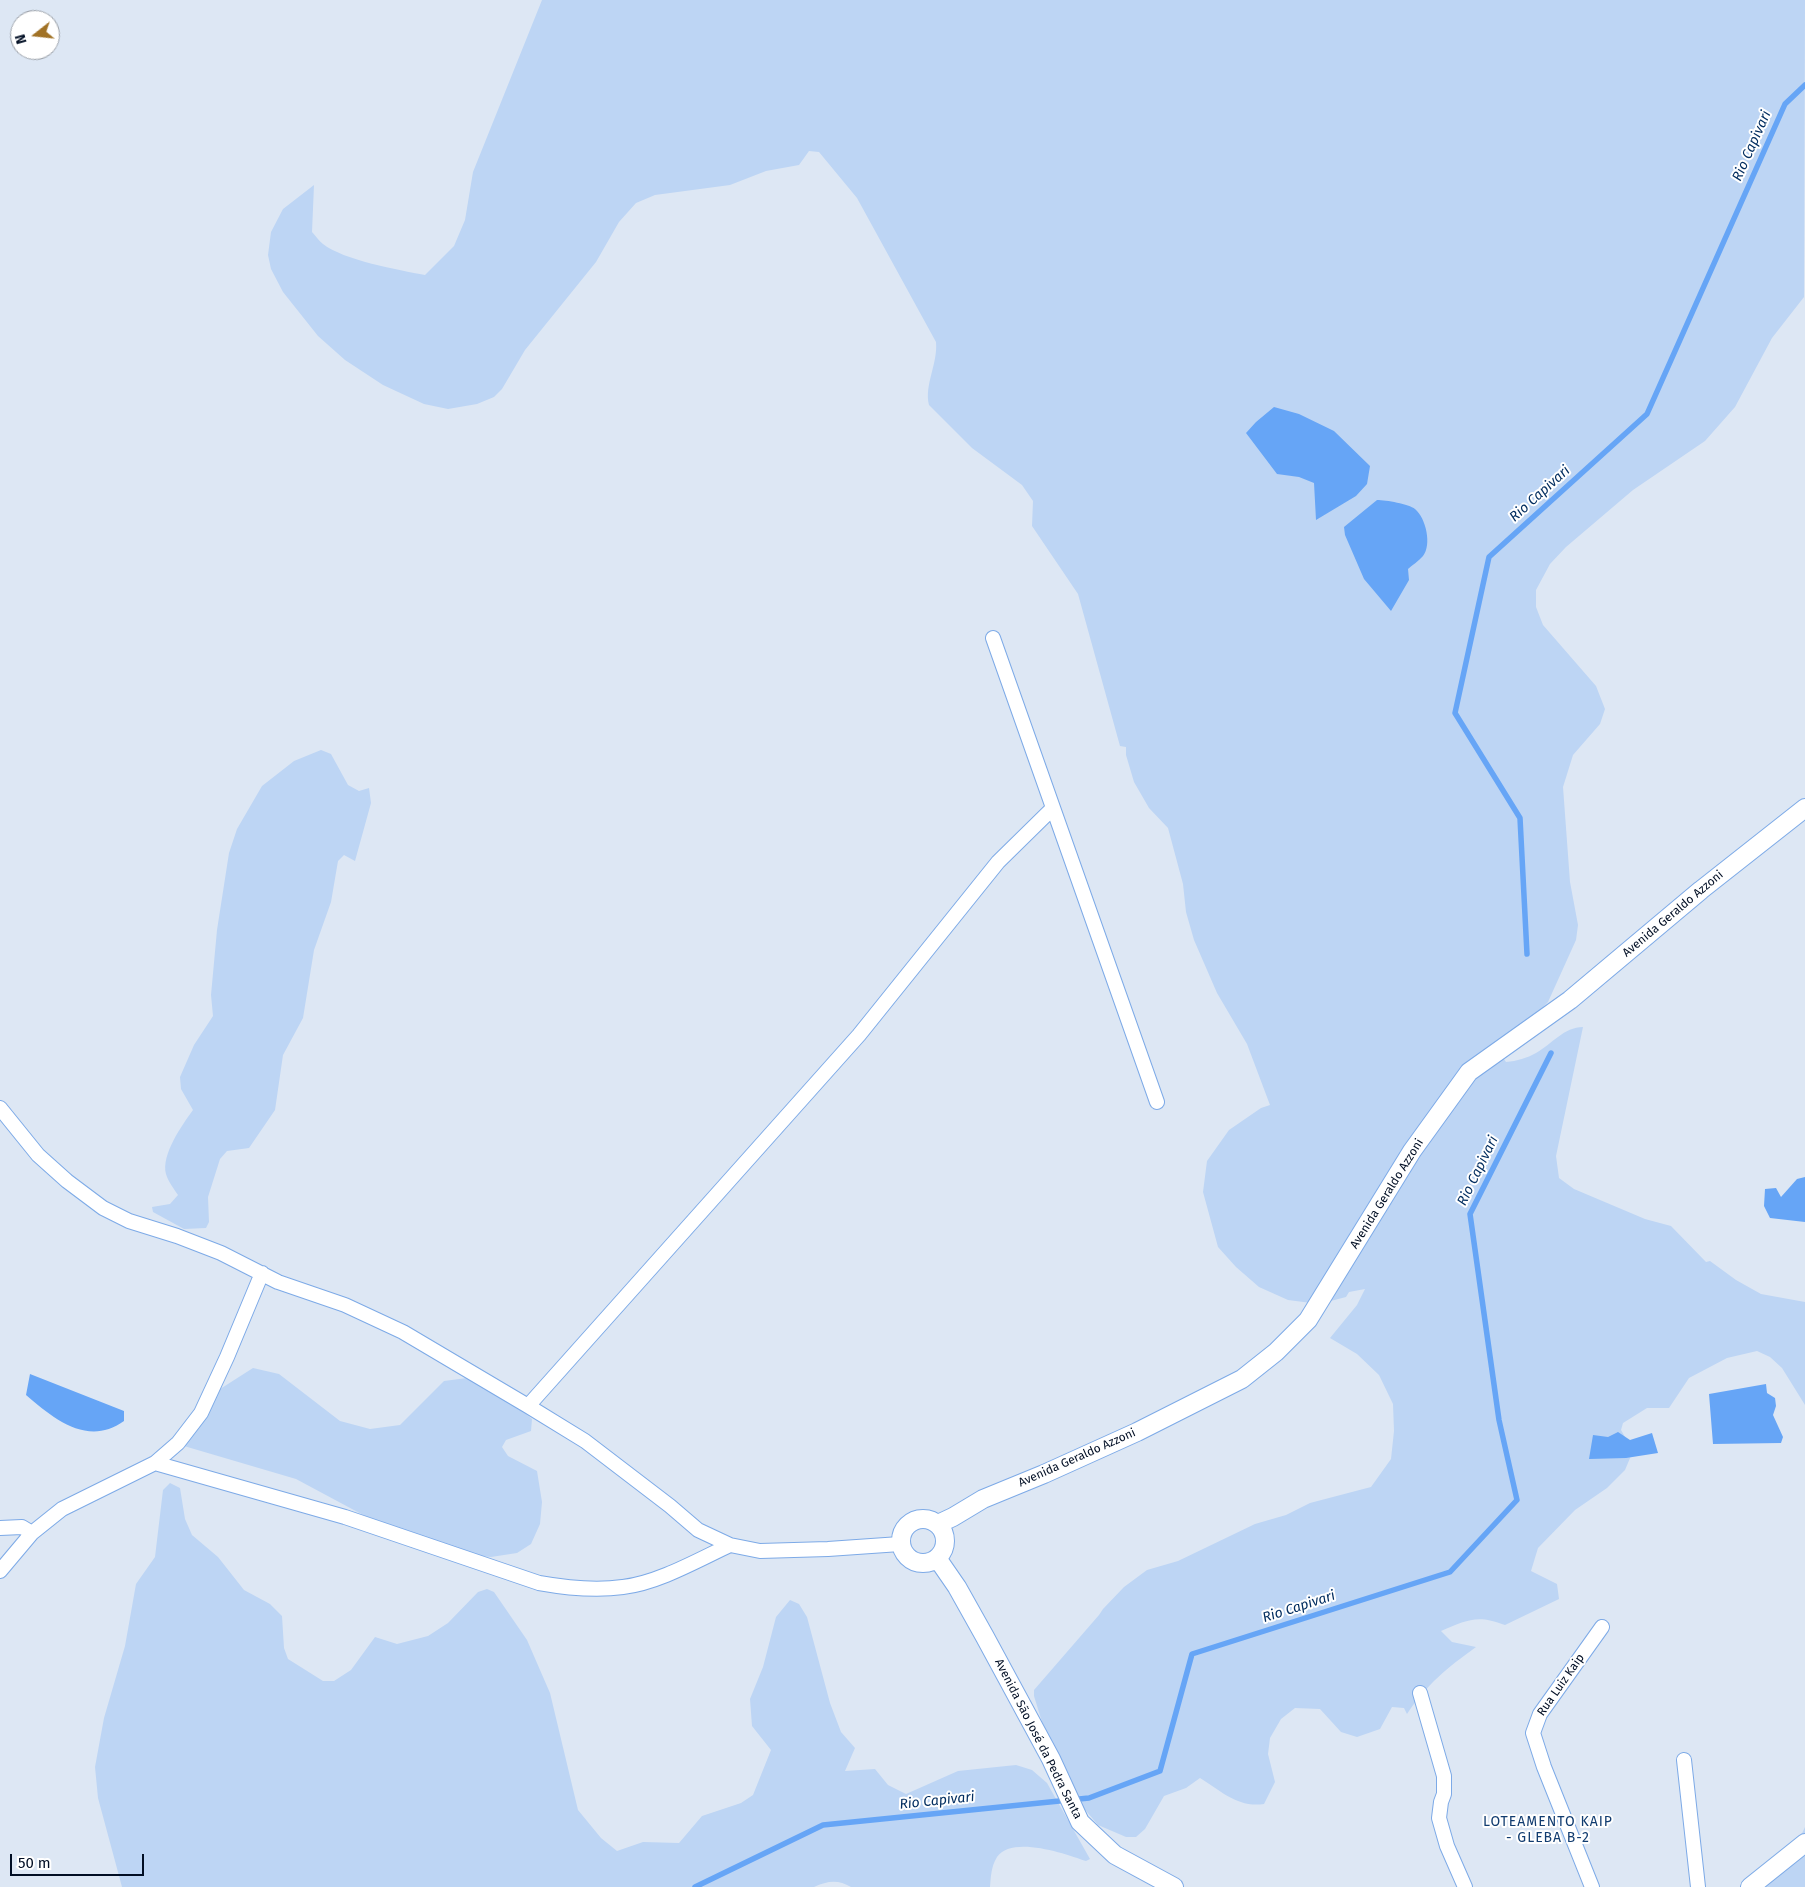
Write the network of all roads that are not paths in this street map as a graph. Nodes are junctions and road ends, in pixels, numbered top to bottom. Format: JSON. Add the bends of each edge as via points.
{"nodes":[{"id":1,"x":993,"y":638,"type":"dead end"},
{"id":2,"x":1053,"y":808,"type":"junction"},
{"id":3,"x":1805,"y":808,"type":"edge"},
{"id":4,"x":1157,"y":1102,"type":"dead end"},
{"id":5,"x":0,"y":1108,"type":"edge"},
{"id":6,"x":262,"y":1274,"type":"junction"},
{"id":7,"x":528,"y":1406,"type":"junction"},
{"id":8,"x":155,"y":1463,"type":"junction"},
{"id":9,"x":938,"y":1524,"type":"junction"},
{"id":10,"x":0,"y":1528,"type":"edge"},
{"id":11,"x":32,"y":1533,"type":"junction"},
{"id":12,"x":900,"y":1544,"type":"junction"},
{"id":13,"x":730,"y":1545,"type":"junction"},
{"id":14,"x":937,"y":1558,"type":"junction"},
{"id":15,"x":0,"y":1571,"type":"edge"},
{"id":16,"x":1602,"y":1627,"type":"dead end"},
{"id":17,"x":1420,"y":1693,"type":"dead end"},
{"id":18,"x":1684,"y":1760,"type":"dead end"},
{"id":19,"x":1805,"y":1843,"type":"edge"},
{"id":20,"x":1174,"y":1887,"type":"edge"},
{"id":21,"x":1465,"y":1887,"type":"edge"},
{"id":22,"x":1592,"y":1887,"type":"edge"},
{"id":23,"x":1698,"y":1887,"type":"edge"},
{"id":24,"x":1750,"y":1887,"type":"edge"}],
"edges":[{"from":1,"to":2,"type":"street"},
{"from":2,"to":4,"type":"street"},
{"from":2,"to":7,"type":"street","via":[[998,862],[859,1035]]},
{"from":3,"to":9,"type":"street","name":"Avenida Geraldo Azzoni","via":[[1570,1000],[1469,1072],[1412,1151],[1308,1320],[1276,1352],[1242,1379],[1137,1432],[983,1499]]},
{"from":5,"to":6,"type":"street","via":[[38,1155],[103,1208],[221,1253]]},
{"from":6,"to":7,"type":"street","via":[[345,1305],[403,1332]]},
{"from":6,"to":8,"type":"street","via":[[201,1414],[178,1443]]},
{"from":7,"to":13,"type":"street","via":[[585,1441],[698,1530]]},
{"from":8,"to":11,"type":"street","via":[[62,1508]]},
{"from":8,"to":13,"type":"street","via":[[345,1517],[539,1583],[569,1588],[624,1587],[651,1580]]},
{"from":9,"to":12,"type":"street","via":[[931,1519],[916,1519],[903,1529]]},
{"from":9,"to":14,"type":"street","via":[[945,1537],[942,1553]]},
{"from":10,"to":11,"type":"street","via":[[22,1527]]},
{"from":11,"to":15,"type":"street"},
{"from":12,"to":13,"type":"street","via":[[760,1551]]},
{"from":12,"to":14,"type":"street","via":[[914,1562],[922,1564]]},
{"from":14,"to":20,"type":"street","name":"Avenida São José da Pedra Santa","via":[[957,1587],[1051,1758],[1080,1822],[1115,1855]]},
{"from":16,"to":22,"type":"street","name":"Rua Luiz Kaip","via":[[1540,1714],[1533,1732]]},
{"from":17,"to":21,"type":"street","via":[[1444,1776],[1439,1818]]},
{"from":18,"to":23,"type":"street"},
{"from":19,"to":24,"type":"street"}]}
